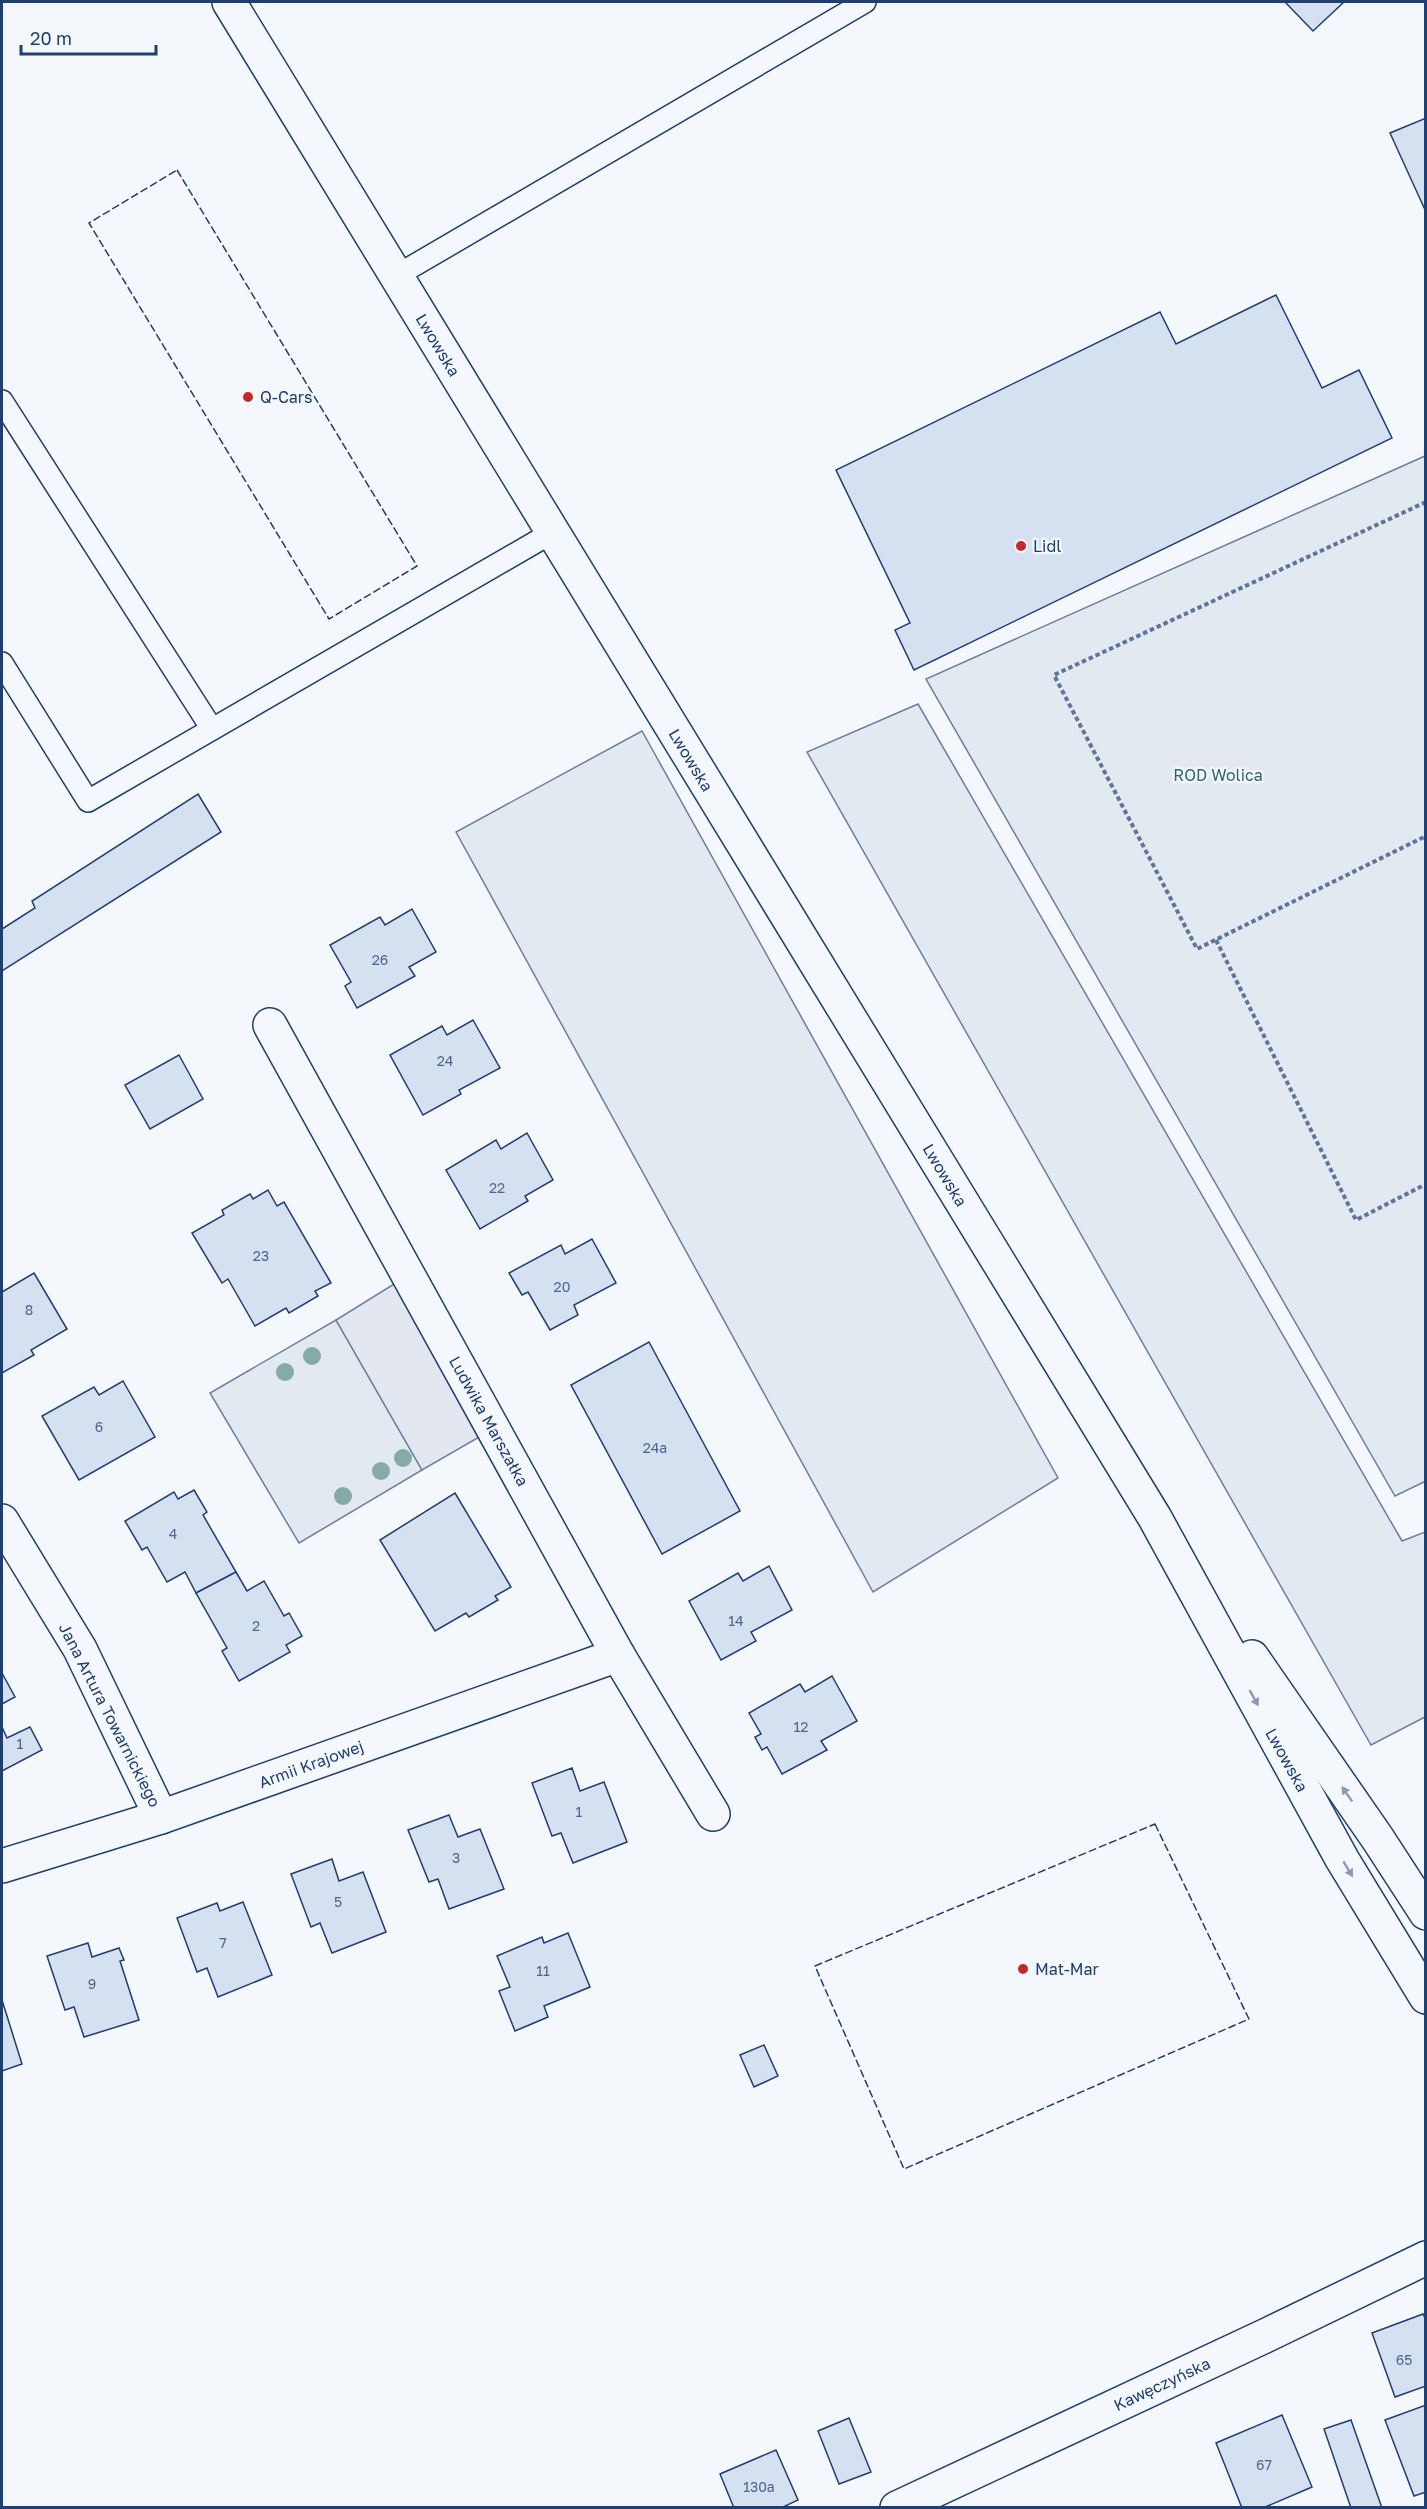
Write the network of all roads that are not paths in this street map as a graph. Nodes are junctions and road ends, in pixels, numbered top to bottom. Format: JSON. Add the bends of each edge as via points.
{"nodes":[{"id":1,"x":229,"y":2,"type":"edge"},
{"id":2,"x":865,"y":2,"type":"edge"},
{"id":3,"x":396,"y":276,"type":"junction"},
{"id":4,"x":2,"y":401,"type":"edge"},
{"id":5,"x":553,"y":532,"type":"junction"},
{"id":6,"x":2,"y":663,"type":"edge"},
{"id":7,"x":212,"y":729,"type":"junction"},
{"id":8,"x":270,"y":1025,"type":"dead end"},
{"id":9,"x":1155,"y":1518,"type":"junction"},
{"id":10,"x":2,"y":1521,"type":"edge"},
{"id":11,"x":618,"y":1655,"type":"junction"},
{"id":12,"x":713,"y":1814,"type":"dead end"},
{"id":13,"x":161,"y":1817,"type":"junction"},
{"id":14,"x":2,"y":1866,"type":"edge"},
{"id":15,"x":1425,"y":1913,"type":"edge"},
{"id":16,"x":1425,"y":1997,"type":"edge"},
{"id":17,"x":1425,"y":2258,"type":"edge"},
{"id":18,"x":897,"y":2508,"type":"edge"}],
"edges":[{"from":1,"to":3,"type":"main road","name":"Lwowska"},
{"from":2,"to":3,"type":"lane"},
{"from":3,"to":5,"type":"main road","name":"Lwowska"},
{"from":4,"to":7,"type":"lane"},
{"from":5,"to":7,"type":"lane"},
{"from":5,"to":9,"type":"main road","name":"Lwowska"},
{"from":6,"to":7,"type":"lane","via":[[88,801]]},
{"from":8,"to":11,"type":"main road","name":"Ludwika Marszałka"},
{"from":15,"to":9,"type":"main road","name":"Lwowska","one_way":true},
{"from":9,"to":16,"type":"main road","name":"Lwowska","one_way":true,"via":[[1342,1859]]},
{"from":10,"to":13,"type":"main road","name":"Jana Artura Towarnickiego","via":[[80,1649]]},
{"from":11,"to":12,"type":"main road","name":"Ludwika Marszałka"},
{"from":11,"to":13,"type":"main road","name":"Armii Krajowej"},
{"from":13,"to":14,"type":"main road","name":"Armii Krajowej"},
{"from":17,"to":18,"type":"main road","name":"Kawęczyńska"}]}
